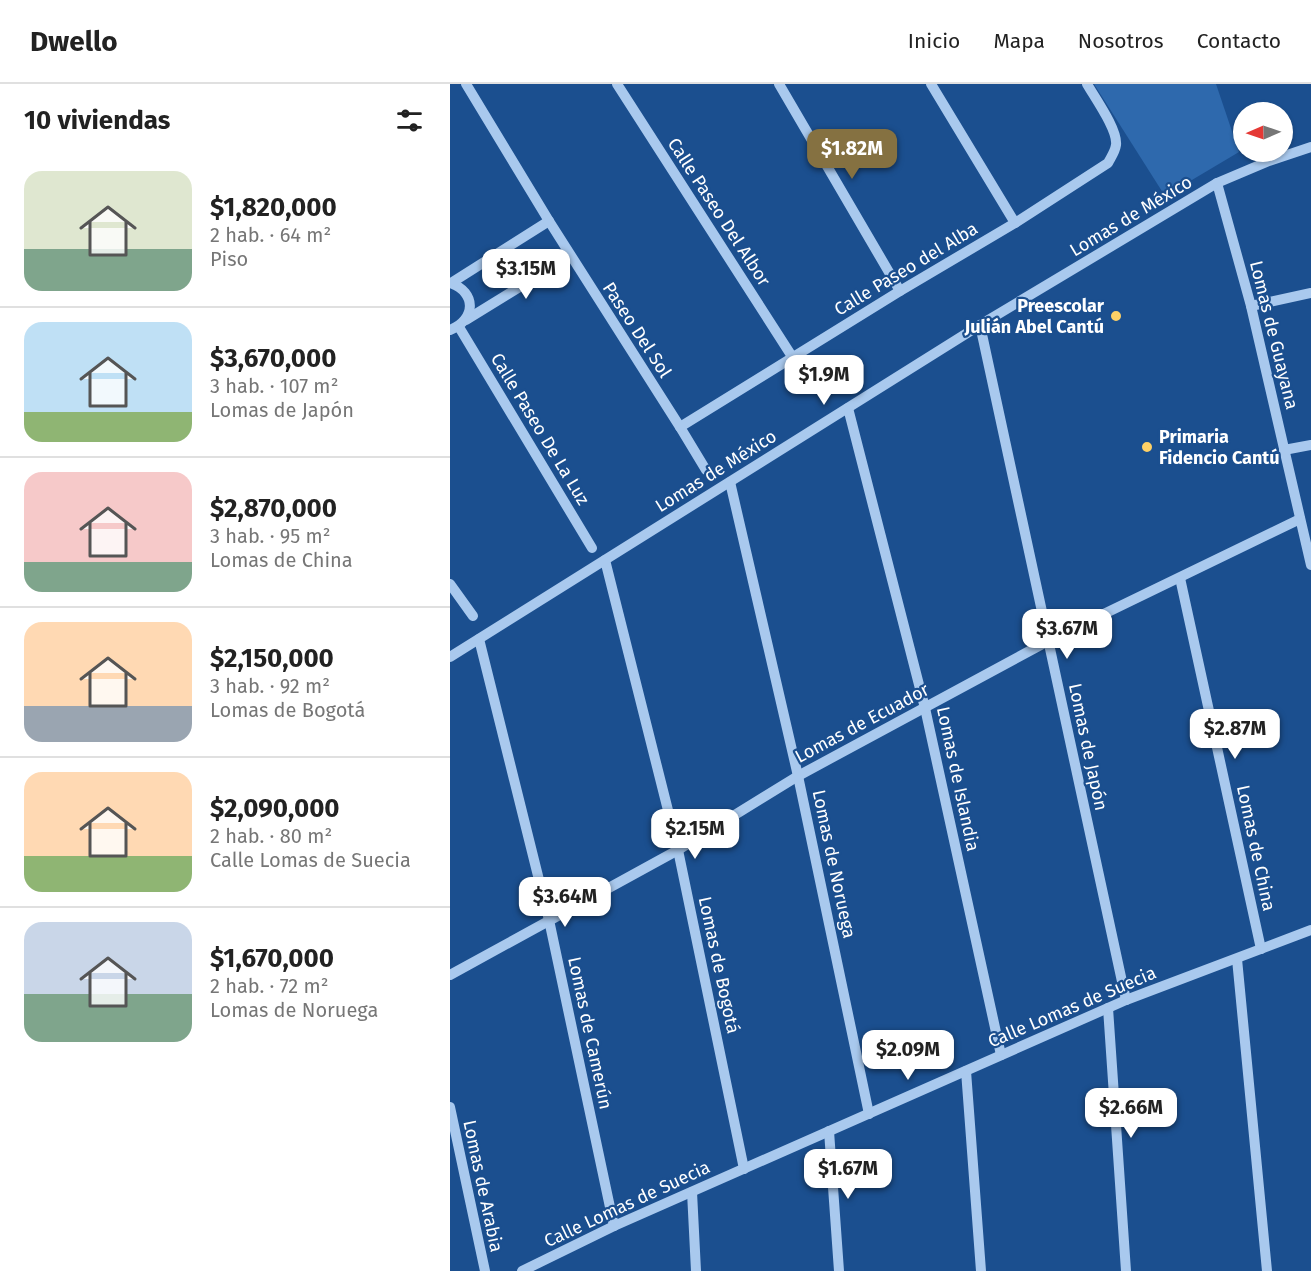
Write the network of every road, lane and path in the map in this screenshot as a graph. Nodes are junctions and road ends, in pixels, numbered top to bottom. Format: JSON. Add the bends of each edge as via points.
{"nodes":[{"id":1,"x":466,"y":84,"type":"edge"},
{"id":2,"x":617,"y":84,"type":"edge"},
{"id":3,"x":779,"y":84,"type":"edge"},
{"id":4,"x":930,"y":84,"type":"edge"},
{"id":5,"x":1087,"y":84,"type":"edge"},
{"id":6,"x":1311,"y":147,"type":"edge"},
{"id":7,"x":1217,"y":183,"type":"junction"},
{"id":8,"x":549,"y":221,"type":"junction"},
{"id":9,"x":1015,"y":223,"type":"junction"},
{"id":10,"x":570,"y":256,"type":"junction"},
{"id":11,"x":451,"y":283,"type":"edge"},
{"id":12,"x":900,"y":291,"type":"junction"},
{"id":13,"x":1311,"y":293,"type":"edge"},
{"id":14,"x":1251,"y":306,"type":"junction"},
{"id":15,"x":980,"y":325,"type":"junction"},
{"id":16,"x":458,"y":326,"type":"edge"},
{"id":17,"x":793,"y":358,"type":"junction"},
{"id":18,"x":848,"y":408,"type":"junction"},
{"id":19,"x":680,"y":427,"type":"junction"},
{"id":20,"x":1311,"y":445,"type":"edge"},
{"id":21,"x":1284,"y":450,"type":"junction"},
{"id":22,"x":706,"y":470,"type":"dead end"},
{"id":23,"x":730,"y":482,"type":"junction"},
{"id":24,"x":1300,"y":519,"type":"junction"},
{"id":25,"x":592,"y":548,"type":"dead end"},
{"id":26,"x":605,"y":560,"type":"junction"},
{"id":27,"x":1311,"y":566,"type":"edge"},
{"id":28,"x":1180,"y":578,"type":"junction"},
{"id":29,"x":450,"y":584,"type":"edge"},
{"id":30,"x":473,"y":616,"type":"dead end"},
{"id":31,"x":479,"y":639,"type":"junction"},
{"id":32,"x":1048,"y":641,"type":"junction"},
{"id":33,"x":450,"y":657,"type":"edge"},
{"id":34,"x":925,"y":708,"type":"junction"},
{"id":35,"x":798,"y":776,"type":"junction"},
{"id":36,"x":678,"y":850,"type":"junction"},
{"id":37,"x":549,"y":920,"type":"junction"},
{"id":38,"x":1311,"y":930,"type":"edge"},
{"id":39,"x":1261,"y":949,"type":"junction"},
{"id":40,"x":1237,"y":959,"type":"junction"},
{"id":41,"x":450,"y":975,"type":"edge"},
{"id":42,"x":1126,"y":1000,"type":"junction"},
{"id":43,"x":1108,"y":1008,"type":"junction"},
{"id":44,"x":1001,"y":1055,"type":"junction"},
{"id":45,"x":966,"y":1071,"type":"junction"},
{"id":46,"x":450,"y":1107,"type":"edge"},
{"id":47,"x":869,"y":1114,"type":"junction"},
{"id":48,"x":829,"y":1131,"type":"junction"},
{"id":49,"x":744,"y":1169,"type":"junction"},
{"id":50,"x":692,"y":1192,"type":"junction"},
{"id":51,"x":614,"y":1226,"type":"junction"},
{"id":52,"x":485,"y":1271,"type":"edge"},
{"id":53,"x":522,"y":1271,"type":"edge"},
{"id":54,"x":696,"y":1271,"type":"edge"},
{"id":55,"x":839,"y":1271,"type":"edge"},
{"id":56,"x":981,"y":1271,"type":"edge"},
{"id":57,"x":1126,"y":1271,"type":"edge"},
{"id":58,"x":1267,"y":1271,"type":"edge"}],
"edges":[{"from":1,"to":8,"type":"street","name":"Paseo Del Sol"},
{"from":2,"to":17,"type":"street","name":"Calle Paseo Del Albor"},
{"from":3,"to":12,"type":"street"},
{"from":4,"to":9,"type":"street"},
{"from":5,"to":9,"type":"street","name":"Calle Paseo del Alba","via":[[1117,142],[1114,153],[1108,163]]},
{"from":6,"to":7,"type":"street","name":"Lomas de México"},
{"from":7,"to":14,"type":"street","name":"Lomas de Guayana"},
{"from":7,"to":15,"type":"street","name":"Lomas de México"},
{"from":8,"to":10,"type":"street","name":"Paseo Del Sol"},
{"from":8,"to":11,"type":"street"},
{"from":9,"to":12,"type":"street","name":"Calle Paseo del Alba"},
{"from":10,"to":16,"type":"street"},
{"from":10,"to":19,"type":"street","name":"Paseo Del Sol"},
{"from":11,"to":16,"type":"street","via":[[460,286],[470,302],[470,312]]},
{"from":12,"to":17,"type":"street","name":"Calle Paseo del Alba"},
{"from":13,"to":14,"type":"street"},
{"from":14,"to":21,"type":"street","name":"Lomas de Guayana"},
{"from":15,"to":18,"type":"street","name":"Lomas de México"},
{"from":15,"to":32,"type":"street","name":"Lomas de Japón"},
{"from":16,"to":25,"type":"street","name":"Calle Paseo De La Luz"},
{"from":17,"to":19,"type":"street","name":"Calle Paseo del Alba"},
{"from":18,"to":23,"type":"street","name":"Lomas de México"},
{"from":18,"to":34,"type":"street","name":"Lomas de Islandia"},
{"from":19,"to":22,"type":"street","name":"Paseo Del Sol"},
{"from":20,"to":21,"type":"street"},
{"from":21,"to":24,"type":"street","name":"Lomas de Guayana"},
{"from":23,"to":26,"type":"street","name":"Lomas de México"},
{"from":23,"to":35,"type":"street","name":"Lomas de Noruega"},
{"from":24,"to":27,"type":"street","name":"Lomas de Guayana"},
{"from":24,"to":28,"type":"street","name":"Lomas de Ecuador"},
{"from":26,"to":31,"type":"street","name":"Lomas de México"},
{"from":26,"to":36,"type":"street","name":"Lomas de Bogotá"},
{"from":28,"to":32,"type":"street","name":"Lomas de Ecuador"},
{"from":28,"to":39,"type":"street","name":"Lomas de China"},
{"from":29,"to":30,"type":"street"},
{"from":31,"to":33,"type":"street","name":"Lomas de México"},
{"from":31,"to":37,"type":"street","name":"Lomas de Camerún"},
{"from":32,"to":34,"type":"street","name":"Lomas de Ecuador"},
{"from":32,"to":42,"type":"street","name":"Lomas de Japón"},
{"from":34,"to":35,"type":"street","name":"Lomas de Ecuador"},
{"from":34,"to":44,"type":"street","name":"Lomas de Islandia"},
{"from":35,"to":36,"type":"street","name":"Lomas de Ecuador"},
{"from":35,"to":47,"type":"street","name":"Lomas de Noruega"},
{"from":36,"to":37,"type":"street","name":"Lomas de Ecuador"},
{"from":36,"to":49,"type":"street","name":"Lomas de Bogotá"},
{"from":37,"to":41,"type":"street","name":"Lomas de Ecuador"},
{"from":37,"to":51,"type":"street","name":"Lomas de Camerún"},
{"from":38,"to":39,"type":"street","name":"Calle Lomas de Suecia"},
{"from":39,"to":40,"type":"street","name":"Calle Lomas de Suecia"},
{"from":40,"to":42,"type":"street","name":"Calle Lomas de Suecia"},
{"from":40,"to":58,"type":"street"},
{"from":42,"to":43,"type":"street","name":"Calle Lomas de Suecia"},
{"from":43,"to":44,"type":"street","name":"Calle Lomas de Suecia"},
{"from":43,"to":57,"type":"street"},
{"from":44,"to":45,"type":"street","name":"Calle Lomas de Suecia"},
{"from":45,"to":47,"type":"street","name":"Calle Lomas de Suecia"},
{"from":45,"to":56,"type":"street"},
{"from":46,"to":52,"type":"street","name":"Lomas de Arabia"},
{"from":47,"to":48,"type":"street","name":"Calle Lomas de Suecia"},
{"from":48,"to":49,"type":"street","name":"Calle Lomas de Suecia"},
{"from":48,"to":55,"type":"street"},
{"from":49,"to":50,"type":"street","name":"Calle Lomas de Suecia"},
{"from":50,"to":51,"type":"street","name":"Calle Lomas de Suecia"},
{"from":50,"to":54,"type":"street"},
{"from":51,"to":53,"type":"street","name":"Calle Lomas de Suecia"}]}
